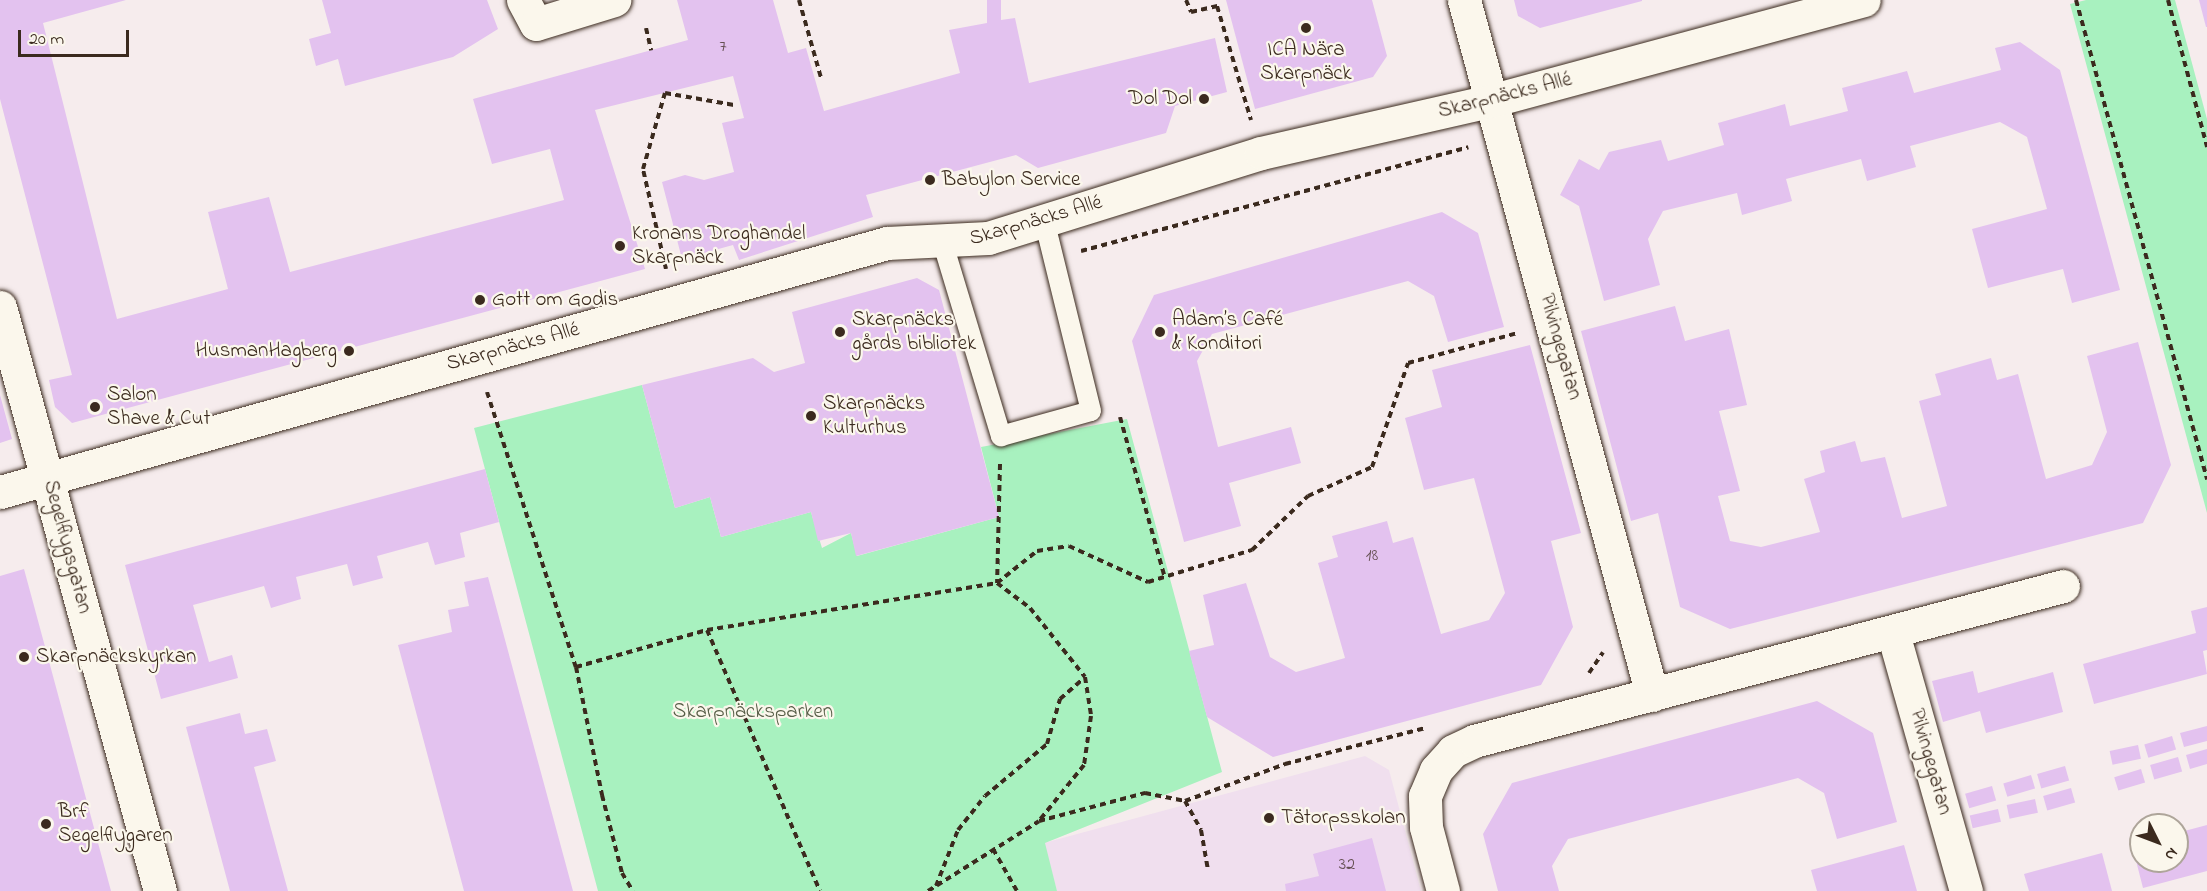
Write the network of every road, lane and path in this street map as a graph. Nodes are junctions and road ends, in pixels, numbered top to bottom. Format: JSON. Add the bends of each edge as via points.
{"nodes":[{"id":1,"x":523,"y":0,"type":"edge"},
{"id":2,"x":614,"y":0,"type":"edge"},
{"id":3,"x":799,"y":0,"type":"edge"},
{"id":4,"x":1186,"y":0,"type":"edge"},
{"id":5,"x":1464,"y":0,"type":"edge"},
{"id":6,"x":1864,"y":0,"type":"edge"},
{"id":7,"x":2076,"y":0,"type":"edge"},
{"id":8,"x":2168,"y":0,"type":"edge"},
{"id":9,"x":646,"y":28,"type":"dead end"},
{"id":10,"x":651,"y":50,"type":"dead end"},
{"id":11,"x":822,"y":78,"type":"dead end"},
{"id":12,"x":1490,"y":101,"type":"junction"},
{"id":13,"x":734,"y":105,"type":"dead end"},
{"id":14,"x":1481,"y":144,"type":"dead end"},
{"id":15,"x":2207,"y":147,"type":"edge"},
{"id":16,"x":1261,"y":153,"type":"junction"},
{"id":17,"x":1044,"y":220,"type":"junction"},
{"id":18,"x":943,"y":244,"type":"junction"},
{"id":19,"x":1074,"y":253,"type":"dead end"},
{"id":20,"x":674,"y":304,"type":"junction"},
{"id":21,"x":0,"y":307,"type":"edge"},
{"id":22,"x":1531,"y":329,"type":"dead end"},
{"id":23,"x":476,"y":357,"type":"junction"},
{"id":24,"x":1118,"y":410,"type":"dead end"},
{"id":25,"x":1002,"y":436,"type":"junction"},
{"id":26,"x":2207,"y":453,"type":"edge"},
{"id":27,"x":2201,"y":454,"type":"junction"},
{"id":28,"x":48,"y":478,"type":"junction"},
{"id":29,"x":2207,"y":479,"type":"edge"},
{"id":30,"x":0,"y":492,"type":"edge"},
{"id":31,"x":1165,"y":578,"type":"junction"},
{"id":32,"x":997,"y":583,"type":"junction"},
{"id":33,"x":2063,"y":586,"type":"dead end"},
{"id":34,"x":1634,"y":626,"type":"junction"},
{"id":35,"x":707,"y":630,"type":"junction"},
{"id":36,"x":1893,"y":633,"type":"junction"},
{"id":37,"x":576,"y":667,"type":"junction"},
{"id":38,"x":1085,"y":677,"type":"junction"},
{"id":39,"x":1582,"y":683,"type":"dead end"},
{"id":40,"x":1652,"y":695,"type":"junction"},
{"id":41,"x":1433,"y":726,"type":"dead end"},
{"id":42,"x":1185,"y":801,"type":"junction"},
{"id":43,"x":1039,"y":821,"type":"junction"},
{"id":44,"x":993,"y":849,"type":"junction"},
{"id":45,"x":1208,"y":870,"type":"dead end"},
{"id":46,"x":935,"y":886,"type":"junction"},
{"id":47,"x":160,"y":891,"type":"edge"},
{"id":48,"x":633,"y":891,"type":"edge"},
{"id":49,"x":820,"y":891,"type":"edge"},
{"id":50,"x":928,"y":891,"type":"edge"},
{"id":51,"x":1017,"y":891,"type":"edge"},
{"id":52,"x":1443,"y":891,"type":"edge"},
{"id":53,"x":1966,"y":891,"type":"edge"}],
"edges":[{"from":1,"to":2,"type":"street","via":[[536,24]]},
{"from":3,"to":11,"type":"path"},
{"from":4,"to":16,"type":"path","via":[[1191,12],[1217,6]]},
{"from":5,"to":12,"type":"street","name":"Pilvingegatan"},
{"from":6,"to":12,"type":"street","name":"Skarpnäcks Allé"},
{"from":7,"to":27,"type":"path"},
{"from":8,"to":15,"type":"path"},
{"from":9,"to":10,"type":"path"},
{"from":12,"to":16,"type":"street","name":"Skarpnäcks Allé"},
{"from":12,"to":34,"type":"street","name":"Pilvingegatan"},
{"from":13,"to":20,"type":"path","via":[[664,93],[643,169]]},
{"from":14,"to":19,"type":"path"},
{"from":16,"to":17,"type":"street","name":"Skarpnäcks Allé"},
{"from":17,"to":18,"type":"street","name":"Skarpnäcks Allé","via":[[988,238]]},
{"from":17,"to":25,"type":"lane","via":[[1092,411]]},
{"from":18,"to":20,"type":"street","name":"Skarpnäcks Allé","via":[[887,243]]},
{"from":18,"to":25,"type":"lane"},
{"from":20,"to":23,"type":"street","name":"Skarpnäcks Allé"},
{"from":21,"to":28,"type":"street","name":"Segelflygsgatan"},
{"from":22,"to":31,"type":"path","via":[[1408,363],[1372,467],[1308,496],[1252,550]]},
{"from":23,"to":28,"type":"street","name":"Skarpnäcks Allé"},
{"from":23,"to":37,"type":"path"},
{"from":24,"to":31,"type":"path"},
{"from":25,"to":32,"type":"path"},
{"from":26,"to":27,"type":"path"},
{"from":27,"to":29,"type":"path"},
{"from":28,"to":30,"type":"street","name":"Skarpnäcks Allé"},
{"from":28,"to":47,"type":"street","name":"Segelflygsgatan"},
{"from":31,"to":32,"type":"path","via":[[1148,582],[1069,546],[1037,551]]},
{"from":32,"to":35,"type":"path"},
{"from":32,"to":38,"type":"path","via":[[1030,608]]},
{"from":33,"to":36,"type":"street"},
{"from":34,"to":39,"type":"path","via":[[1613,637]]},
{"from":34,"to":40,"type":"street","name":"Pilvingegatan"},
{"from":35,"to":37,"type":"path"},
{"from":35,"to":49,"type":"path"},
{"from":36,"to":40,"type":"street"},
{"from":36,"to":53,"type":"street","name":"Pilvingegatan"},
{"from":37,"to":48,"type":"path","via":[[622,873]]},
{"from":38,"to":43,"type":"path","via":[[1090,716],[1084,765]]},
{"from":38,"to":46,"type":"path","via":[[1060,699],[1047,744],[985,796],[958,830]]},
{"from":40,"to":52,"type":"street","via":[[1474,741],[1453,751],[1436,770],[1425,796],[1426,827]]},
{"from":41,"to":42,"type":"path","via":[[1285,764]]},
{"from":42,"to":43,"type":"path","via":[[1145,793]]},
{"from":42,"to":45,"type":"path","via":[[1201,830]]},
{"from":43,"to":44,"type":"path"},
{"from":44,"to":46,"type":"path"},
{"from":44,"to":51,"type":"path"},
{"from":46,"to":50,"type":"path"}]}
